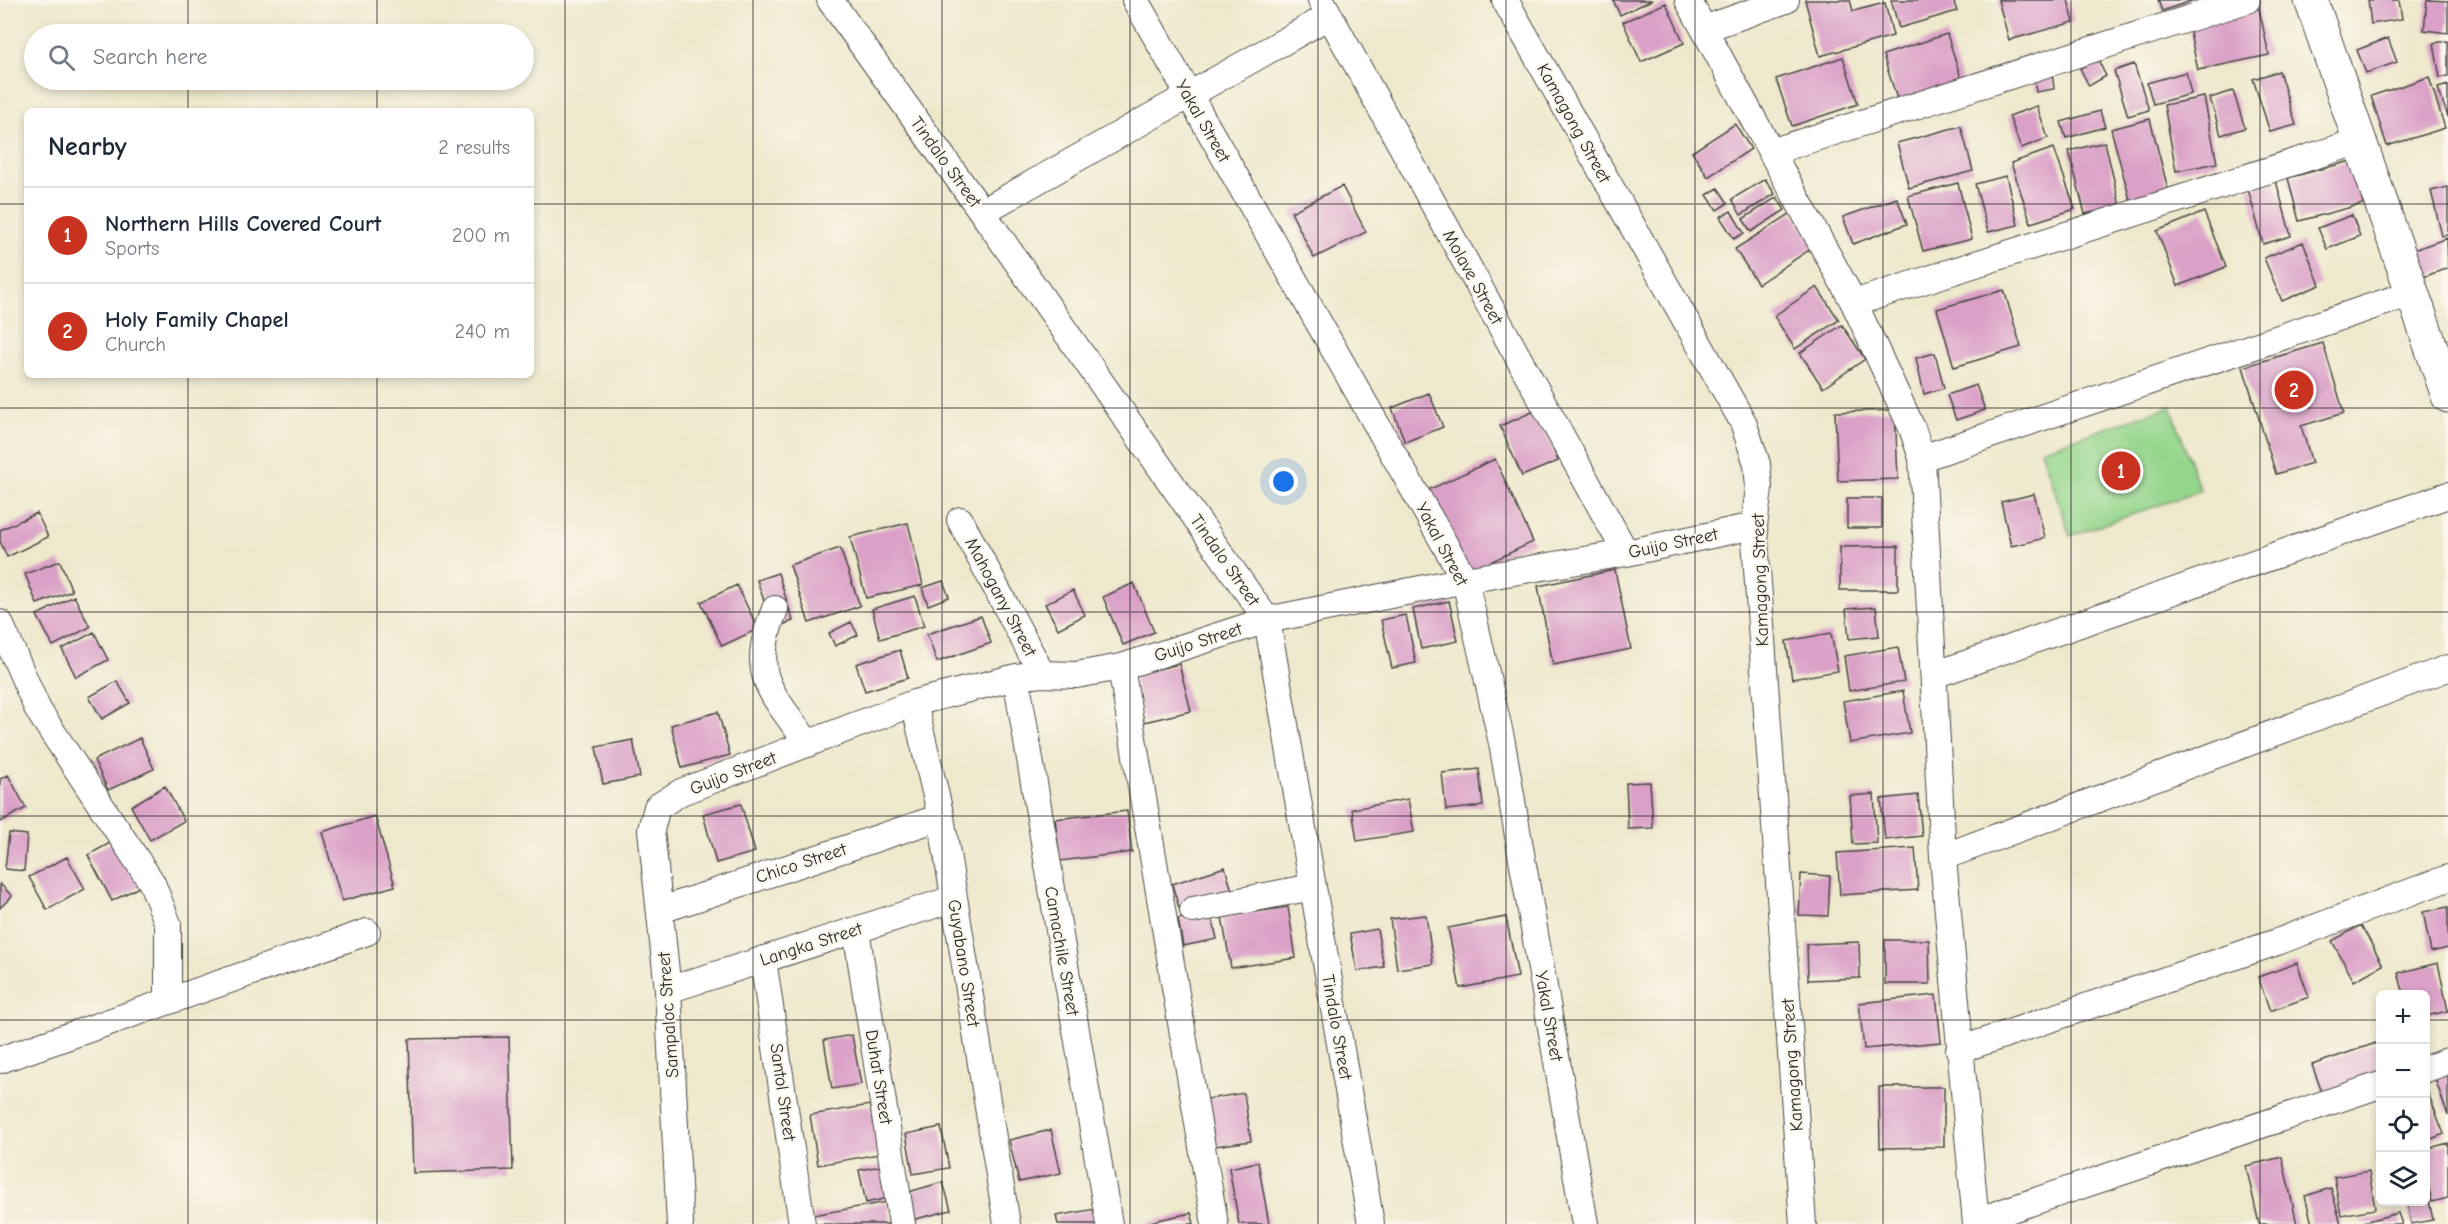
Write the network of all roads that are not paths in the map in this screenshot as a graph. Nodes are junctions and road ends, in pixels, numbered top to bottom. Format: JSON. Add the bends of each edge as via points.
{"nodes":[{"id":1,"x":830,"y":0,"type":"edge"},
{"id":2,"x":1135,"y":0,"type":"edge"},
{"id":3,"x":1505,"y":0,"type":"edge"},
{"id":4,"x":1688,"y":0,"type":"edge"},
{"id":5,"x":1786,"y":0,"type":"edge"},
{"id":6,"x":2247,"y":0,"type":"edge"},
{"id":7,"x":2311,"y":0,"type":"edge"},
{"id":8,"x":1325,"y":8,"type":"edge"},
{"id":9,"x":1704,"y":29,"type":"junction"},
{"id":10,"x":1189,"y":96,"type":"junction"},
{"id":11,"x":2360,"y":141,"type":"junction"},
{"id":12,"x":1771,"y":152,"type":"junction"},
{"id":13,"x":982,"y":212,"type":"junction"},
{"id":14,"x":2412,"y":293,"type":"junction"},
{"id":15,"x":1854,"y":303,"type":"junction"},
{"id":16,"x":2448,"y":396,"type":"edge"},
{"id":17,"x":1922,"y":458,"type":"junction"},
{"id":18,"x":2448,"y":495,"type":"edge"},
{"id":19,"x":960,"y":520,"type":"dead end"},
{"id":20,"x":1754,"y":526,"type":"junction"},
{"id":21,"x":1626,"y":553,"type":"junction"},
{"id":22,"x":1465,"y":580,"type":"junction"},
{"id":23,"x":775,"y":609,"type":"dead end"},
{"id":24,"x":1267,"y":620,"type":"junction"},
{"id":25,"x":0,"y":623,"type":"edge"},
{"id":26,"x":1121,"y":667,"type":"junction"},
{"id":27,"x":2448,"y":668,"type":"edge"},
{"id":28,"x":1042,"y":674,"type":"junction"},
{"id":29,"x":1934,"y":675,"type":"junction"},
{"id":30,"x":1016,"y":677,"type":"junction"},
{"id":31,"x":914,"y":703,"type":"junction"},
{"id":32,"x":808,"y":744,"type":"junction"},
{"id":33,"x":657,"y":807,"type":"joint"},
{"id":34,"x":941,"y":817,"type":"junction"},
{"id":35,"x":1943,"y":856,"type":"junction"},
{"id":36,"x":2448,"y":878,"type":"edge"},
{"id":37,"x":1313,"y":887,"type":"junction"},
{"id":38,"x":954,"y":899,"type":"junction"},
{"id":39,"x":661,"y":910,"type":"junction"},
{"id":40,"x":1193,"y":910,"type":"dead end"},
{"id":41,"x":856,"y":930,"type":"junction"},
{"id":42,"x":367,"y":932,"type":"dead end"},
{"id":43,"x":763,"y":959,"type":"junction"},
{"id":44,"x":668,"y":990,"type":"junction"},
{"id":45,"x":168,"y":1001,"type":"junction"},
{"id":46,"x":1959,"y":1050,"type":"junction"},
{"id":47,"x":0,"y":1060,"type":"edge"},
{"id":48,"x":2448,"y":1060,"type":"edge"},
{"id":49,"x":2430,"y":1067,"type":"edge"},
{"id":50,"x":2376,"y":1086,"type":"edge"},
{"id":51,"x":1976,"y":1223,"type":"edge"},
{"id":52,"x":680,"y":1224,"type":"edge"},
{"id":53,"x":802,"y":1224,"type":"edge"},
{"id":54,"x":902,"y":1224,"type":"edge"},
{"id":55,"x":1007,"y":1224,"type":"edge"},
{"id":56,"x":1109,"y":1224,"type":"edge"},
{"id":57,"x":1215,"y":1224,"type":"edge"},
{"id":58,"x":1371,"y":1224,"type":"edge"},
{"id":59,"x":1585,"y":1224,"type":"edge"},
{"id":60,"x":1803,"y":1224,"type":"edge"}],
"edges":[{"from":1,"to":13,"type":"street","name":"Tindalo Street"},
{"from":2,"to":10,"type":"street","name":"Yakal Street"},
{"from":3,"to":20,"type":"street","name":"Kamagong Street","via":[[1743,422],[1757,464],[1759,488]]},
{"from":4,"to":9,"type":"street"},
{"from":5,"to":9,"type":"street"},
{"from":6,"to":12,"type":"street"},
{"from":7,"to":11,"type":"street"},
{"from":8,"to":10,"type":"street"},
{"from":8,"to":21,"type":"street","name":"Molave Street"},
{"from":9,"to":12,"type":"street"},
{"from":10,"to":13,"type":"street"},
{"from":10,"to":22,"type":"street","name":"Yakal Street"},
{"from":11,"to":14,"type":"street"},
{"from":11,"to":15,"type":"street"},
{"from":12,"to":15,"type":"street"},
{"from":13,"to":24,"type":"street","name":"Tindalo Street"},
{"from":14,"to":16,"type":"street"},
{"from":14,"to":17,"type":"street"},
{"from":15,"to":17,"type":"street"},
{"from":17,"to":29,"type":"street"},
{"from":18,"to":29,"type":"street"},
{"from":19,"to":28,"type":"street","name":"Mahogany Street"},
{"from":20,"to":21,"type":"street","name":"Guijo Street"},
{"from":20,"to":60,"type":"street","name":"Kamagong Street"},
{"from":21,"to":22,"type":"street","name":"Guijo Street"},
{"from":22,"to":24,"type":"street","name":"Guijo Street"},
{"from":22,"to":59,"type":"street","name":"Yakal Street","via":[[1502,742]]},
{"from":23,"to":32,"type":"street","via":[[765,633],[761,666],[768,687]]},
{"from":24,"to":26,"type":"street","name":"Guijo Street"},
{"from":24,"to":37,"type":"street","name":"Tindalo Street"},
{"from":25,"to":45,"type":"street","via":[[38,710],[152,883],[168,924]]},
{"from":26,"to":28,"type":"street","name":"Guijo Street","via":[[1076,675]]},
{"from":26,"to":57,"type":"street"},
{"from":27,"to":35,"type":"street"},
{"from":28,"to":30,"type":"street","name":"Guijo Street"},
{"from":29,"to":35,"type":"street"},
{"from":30,"to":31,"type":"street","name":"Guijo Street"},
{"from":30,"to":56,"type":"street","name":"Camachile Street"},
{"from":31,"to":32,"type":"street","name":"Guijo Street"},
{"from":31,"to":34,"type":"street","name":"Guyabano Street"},
{"from":32,"to":33,"type":"street","name":"Guijo Street","via":[[681,792]]},
{"from":33,"to":39,"type":"street","name":"Sampaloc Street","via":[[651,830]]},
{"from":34,"to":38,"type":"street","name":"Guyabano Street"},
{"from":34,"to":39,"type":"street","name":"Chico Street"},
{"from":35,"to":46,"type":"street"},
{"from":36,"to":46,"type":"street","via":[[2277,942]]},
{"from":37,"to":40,"type":"street"},
{"from":37,"to":58,"type":"street","name":"Tindalo Street"},
{"from":38,"to":41,"type":"street","name":"Langka Street"},
{"from":38,"to":55,"type":"street","name":"Guyabano Street"},
{"from":39,"to":44,"type":"street","name":"Sampaloc Street"},
{"from":41,"to":43,"type":"street","name":"Langka Street"},
{"from":41,"to":54,"type":"street","name":"Duhat Street"},
{"from":42,"to":45,"type":"street"},
{"from":43,"to":44,"type":"street","name":"Langka Street"},
{"from":43,"to":53,"type":"street","name":"Santol Street"},
{"from":44,"to":52,"type":"street","name":"Sampaloc Street"},
{"from":45,"to":47,"type":"street"},
{"from":46,"to":51,"type":"street"},
{"from":48,"to":49,"type":"street"},
{"from":50,"to":51,"type":"street"}]}
